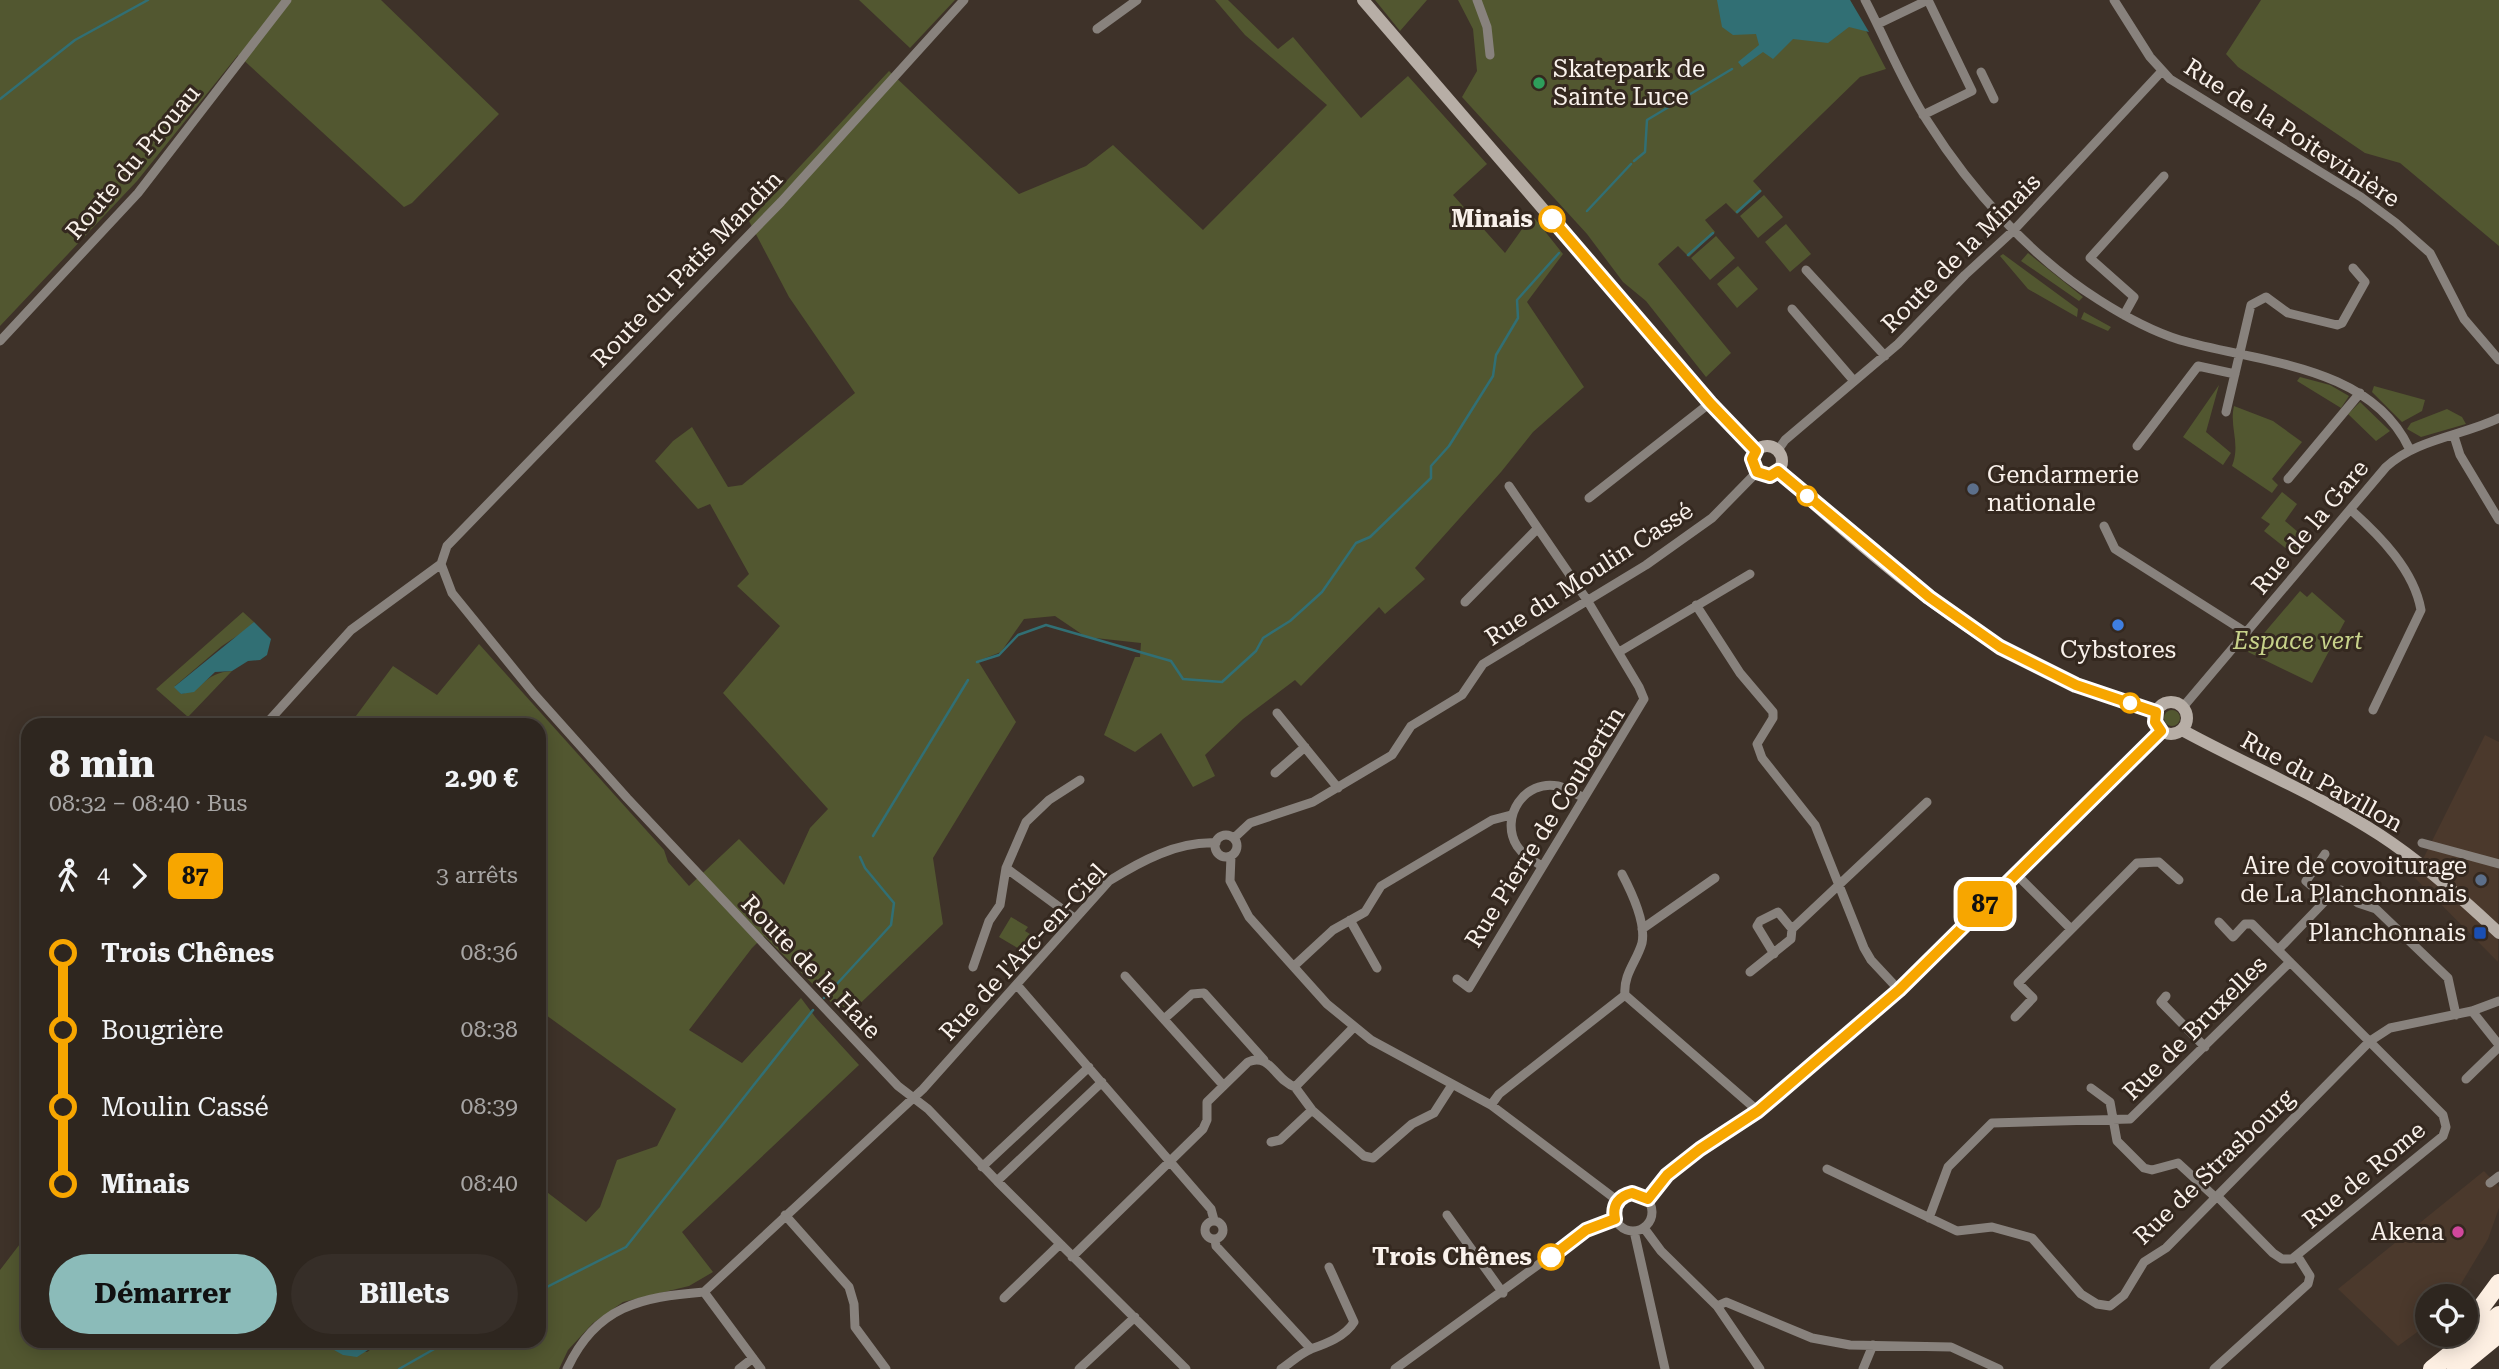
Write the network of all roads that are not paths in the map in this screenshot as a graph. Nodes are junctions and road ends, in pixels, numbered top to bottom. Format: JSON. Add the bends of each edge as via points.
{"nodes":[{"id":1,"x":286,"y":0,"type":"edge"},
{"id":2,"x":964,"y":0,"type":"edge"},
{"id":3,"x":1137,"y":0,"type":"edge"},
{"id":4,"x":1363,"y":0,"type":"edge"},
{"id":5,"x":1477,"y":0,"type":"edge"},
{"id":6,"x":1865,"y":0,"type":"edge"},
{"id":7,"x":2114,"y":0,"type":"edge"},
{"id":8,"x":1878,"y":24,"type":"junction"},
{"id":9,"x":1097,"y":29,"type":"dead end"},
{"id":10,"x":1490,"y":55,"type":"dead end"},
{"id":11,"x":2162,"y":71,"type":"junction"},
{"id":12,"x":1981,"y":72,"type":"dead end"},
{"id":13,"x":1987,"y":85,"type":"junction"},
{"id":14,"x":1972,"y":91,"type":"junction"},
{"id":15,"x":1994,"y":99,"type":"dead end"},
{"id":16,"x":1923,"y":115,"type":"junction"},
{"id":17,"x":2164,"y":176,"type":"dead end"},
{"id":18,"x":2014,"y":230,"type":"junction"},
{"id":19,"x":2353,"y":268,"type":"dead end"},
{"id":20,"x":1806,"y":270,"type":"dead end"},
{"id":21,"x":1792,"y":309,"type":"dead end"},
{"id":22,"x":2124,"y":315,"type":"junction"},
{"id":23,"x":0,"y":341,"type":"edge"},
{"id":24,"x":2240,"y":354,"type":"junction"},
{"id":25,"x":1885,"y":356,"type":"junction"},
{"id":26,"x":2499,"y":360,"type":"edge"},
{"id":27,"x":2235,"y":374,"type":"junction"},
{"id":28,"x":1854,"y":381,"type":"junction"},
{"id":29,"x":2360,"y":393,"type":"junction"},
{"id":30,"x":1710,"y":403,"type":"junction"},
{"id":31,"x":2226,"y":412,"type":"dead end"},
{"id":32,"x":2499,"y":418,"type":"edge"},
{"id":33,"x":2454,"y":436,"type":"junction"},
{"id":34,"x":2137,"y":446,"type":"dead end"},
{"id":35,"x":2409,"y":449,"type":"junction"},
{"id":36,"x":1778,"y":450,"type":"junction"},
{"id":37,"x":1756,"y":451,"type":"junction"},
{"id":38,"x":1778,"y":471,"type":"junction"},
{"id":39,"x":1757,"y":472,"type":"junction"},
{"id":40,"x":2288,"y":479,"type":"dead end"},
{"id":41,"x":1509,"y":486,"type":"dead end"},
{"id":42,"x":1589,"y":498,"type":"dead end"},
{"id":43,"x":2351,"y":510,"type":"junction"},
{"id":44,"x":2499,"y":520,"type":"edge"},
{"id":45,"x":2104,"y":526,"type":"dead end"},
{"id":46,"x":1537,"y":529,"type":"junction"},
{"id":47,"x":441,"y":564,"type":"junction"},
{"id":48,"x":1750,"y":575,"type":"dead end"},
{"id":49,"x":1587,"y":600,"type":"junction"},
{"id":50,"x":1465,"y":602,"type":"dead end"},
{"id":51,"x":1696,"y":605,"type":"junction"},
{"id":52,"x":2247,"y":633,"type":"junction"},
{"id":53,"x":1619,"y":652,"type":"junction"},
{"id":54,"x":2183,"y":707,"type":"junction"},
{"id":55,"x":2373,"y":710,"type":"dead end"},
{"id":56,"x":2156,"y":712,"type":"junction"},
{"id":57,"x":1277,"y":713,"type":"dead end"},
{"id":58,"x":271,"y":718,"type":"edge"},
{"id":59,"x":2182,"y":730,"type":"junction"},
{"id":60,"x":2161,"y":731,"type":"junction"},
{"id":61,"x":1306,"y":747,"type":"junction"},
{"id":62,"x":1275,"y":773,"type":"dead end"},
{"id":63,"x":1080,"y":780,"type":"dead end"},
{"id":64,"x":1338,"y":788,"type":"junction"},
{"id":65,"x":1583,"y":797,"type":"junction"},
{"id":66,"x":1927,"y":802,"type":"dead end"},
{"id":67,"x":1511,"y":815,"type":"junction"},
{"id":68,"x":1234,"y":838,"type":"junction"},
{"id":69,"x":1216,"y":843,"type":"junction"},
{"id":70,"x":2422,"y":843,"type":"dead end"},
{"id":71,"x":2325,"y":854,"type":"dead end"},
{"id":72,"x":1231,"y":856,"type":"junction"},
{"id":73,"x":2499,"y":864,"type":"edge"},
{"id":74,"x":1542,"y":866,"type":"junction"},
{"id":75,"x":1006,"y":868,"type":"junction"},
{"id":76,"x":1622,"y":874,"type":"dead end"},
{"id":77,"x":2016,"y":874,"type":"junction"},
{"id":78,"x":1715,"y":878,"type":"dead end"},
{"id":79,"x":2179,"y":880,"type":"dead end"},
{"id":80,"x":1840,"y":883,"type":"junction"},
{"id":81,"x":2327,"y":899,"type":"junction"},
{"id":82,"x":1074,"y":918,"type":"junction"},
{"id":83,"x":1350,"y":920,"type":"junction"},
{"id":84,"x":2219,"y":922,"type":"dead end"},
{"id":85,"x":1642,"y":929,"type":"junction"},
{"id":86,"x":1791,"y":929,"type":"junction"},
{"id":87,"x":2071,"y":929,"type":"junction"},
{"id":88,"x":2499,"y":933,"type":"edge"},
{"id":89,"x":2278,"y":950,"type":"junction"},
{"id":90,"x":1774,"y":954,"type":"junction"},
{"id":91,"x":2290,"y":962,"type":"junction"},
{"id":92,"x":1294,"y":966,"type":"junction"},
{"id":93,"x":973,"y":967,"type":"dead end"},
{"id":94,"x":1377,"y":968,"type":"dead end"},
{"id":95,"x":1750,"y":972,"type":"dead end"},
{"id":96,"x":1125,"y":976,"type":"dead end"},
{"id":97,"x":1457,"y":979,"type":"dead end"},
{"id":98,"x":1017,"y":985,"type":"junction"},
{"id":99,"x":1899,"y":990,"type":"junction"},
{"id":100,"x":1625,"y":995,"type":"junction"},
{"id":101,"x":2166,"y":996,"type":"dead end"},
{"id":102,"x":2499,"y":1001,"type":"edge"},
{"id":103,"x":2472,"y":1011,"type":"junction"},
{"id":104,"x":2455,"y":1015,"type":"junction"},
{"id":105,"x":2015,"y":1017,"type":"dead end"},
{"id":106,"x":1164,"y":1019,"type":"junction"},
{"id":107,"x":1354,"y":1027,"type":"junction"},
{"id":108,"x":2370,"y":1041,"type":"junction"},
{"id":109,"x":2499,"y":1046,"type":"edge"},
{"id":110,"x":2205,"y":1047,"type":"junction"},
{"id":111,"x":1265,"y":1061,"type":"junction"},
{"id":112,"x":1089,"y":1067,"type":"junction"},
{"id":113,"x":2466,"y":1079,"type":"dead end"},
{"id":114,"x":1102,"y":1082,"type":"junction"},
{"id":115,"x":1223,"y":1085,"type":"junction"},
{"id":116,"x":1452,"y":1085,"type":"junction"},
{"id":117,"x":1295,"y":1087,"type":"junction"},
{"id":118,"x":2091,"y":1088,"type":"dead end"},
{"id":119,"x":913,"y":1099,"type":"junction"},
{"id":120,"x":1491,"y":1105,"type":"junction"},
{"id":121,"x":1312,"y":1110,"type":"junction"},
{"id":122,"x":1758,"y":1111,"type":"junction"},
{"id":123,"x":2113,"y":1120,"type":"junction"},
{"id":124,"x":1271,"y":1142,"type":"dead end"},
{"id":125,"x":1170,"y":1160,"type":"junction"},
{"id":126,"x":982,"y":1167,"type":"junction"},
{"id":127,"x":1827,"y":1169,"type":"dead end"},
{"id":128,"x":2499,"y":1175,"type":"edge"},
{"id":129,"x":996,"y":1181,"type":"junction"},
{"id":130,"x":2490,"y":1182,"type":"dead end"},
{"id":131,"x":2216,"y":1197,"type":"junction"},
{"id":132,"x":1648,"y":1199,"type":"junction"},
{"id":133,"x":1618,"y":1201,"type":"junction"},
{"id":134,"x":786,"y":1215,"type":"junction"},
{"id":135,"x":1447,"y":1215,"type":"dead end"},
{"id":136,"x":1929,"y":1217,"type":"junction"},
{"id":137,"x":1615,"y":1219,"type":"junction"},
{"id":138,"x":1644,"y":1228,"type":"junction"},
{"id":139,"x":1634,"y":1231,"type":"junction"},
{"id":140,"x":1060,"y":1244,"type":"junction"},
{"id":141,"x":1072,"y":1257,"type":"junction"},
{"id":142,"x":2298,"y":1257,"type":"junction"},
{"id":143,"x":1329,"y":1267,"type":"dead end"},
{"id":144,"x":2499,"y":1283,"type":"edge"},
{"id":145,"x":704,"y":1293,"type":"junction"},
{"id":146,"x":1503,"y":1293,"type":"junction"},
{"id":147,"x":1004,"y":1298,"type":"dead end"},
{"id":148,"x":1717,"y":1306,"type":"junction"},
{"id":149,"x":2478,"y":1312,"type":"edge"},
{"id":150,"x":2499,"y":1315,"type":"edge"},
{"id":151,"x":1135,"y":1317,"type":"junction"},
{"id":152,"x":2499,"y":1334,"type":"edge"},
{"id":153,"x":1873,"y":1345,"type":"junction"},
{"id":154,"x":2444,"y":1347,"type":"edge"},
{"id":155,"x":1311,"y":1349,"type":"junction"},
{"id":156,"x":753,"y":1358,"type":"junction"},
{"id":157,"x":567,"y":1369,"type":"edge"},
{"id":158,"x":739,"y":1369,"type":"edge"},
{"id":159,"x":761,"y":1369,"type":"edge"},
{"id":160,"x":886,"y":1369,"type":"edge"},
{"id":161,"x":1079,"y":1369,"type":"edge"},
{"id":162,"x":1186,"y":1369,"type":"edge"},
{"id":163,"x":1281,"y":1369,"type":"edge"},
{"id":164,"x":1395,"y":1369,"type":"edge"},
{"id":165,"x":1665,"y":1369,"type":"edge"},
{"id":166,"x":1760,"y":1369,"type":"edge"},
{"id":167,"x":1863,"y":1369,"type":"edge"},
{"id":168,"x":2000,"y":1369,"type":"edge"},
{"id":169,"x":2214,"y":1369,"type":"edge"},
{"id":170,"x":2419,"y":1369,"type":"edge"},
{"id":171,"x":2432,"y":1369,"type":"edge"},
{"id":172,"x":2456,"y":1369,"type":"edge"}],
"edges":[{"from":1,"to":23,"type":"street","name":"Route du Prouau","via":[[138,193]]},
{"from":2,"to":47,"type":"street","name":"Route du Patis Mandin","via":[[771,211],[447,546]]},
{"from":3,"to":9,"type":"street"},
{"from":4,"to":30,"type":"street"},
{"from":5,"to":10,"type":"street","via":[[1487,27]]},
{"from":6,"to":8,"type":"street"},
{"from":7,"to":11,"type":"street"},
{"from":8,"to":14,"type":"street","via":[[1928,0]]},
{"from":8,"to":16,"type":"street"},
{"from":11,"to":18,"type":"street","name":"Route de la Minais"},
{"from":11,"to":26,"type":"street","name":"Rue de la Poitevinière","via":[[2396,223],[2430,253],[2464,319]]},
{"from":12,"to":13,"type":"street"},
{"from":13,"to":14,"type":"street"},
{"from":13,"to":15,"type":"street"},
{"from":14,"to":16,"type":"street"},
{"from":16,"to":18,"type":"street","via":[[1950,156]]},
{"from":17,"to":22,"type":"street","via":[[2090,258],[2134,297]]},
{"from":18,"to":22,"type":"street","via":[[2072,280]]},
{"from":18,"to":25,"type":"street","name":"Route de la Minais"},
{"from":19,"to":24,"type":"street","via":[[2365,282],[2342,323],[2288,313],[2266,297],[2251,305]]},
{"from":20,"to":25,"type":"street"},
{"from":21,"to":28,"type":"street"},
{"from":22,"to":24,"type":"street","via":[[2177,339]]},
{"from":24,"to":27,"type":"street"},
{"from":24,"to":29,"type":"street","via":[[2327,377]]},
{"from":25,"to":28,"type":"street","name":"Route de la Minais"},
{"from":27,"to":31,"type":"street"},
{"from":27,"to":34,"type":"street","via":[[2198,366]]},
{"from":28,"to":36,"type":"street","name":"Route de la Minais"},
{"from":29,"to":35,"type":"street","via":[[2395,423]]},
{"from":29,"to":40,"type":"street"},
{"from":30,"to":37,"type":"street"},
{"from":30,"to":42,"type":"street"},
{"from":32,"to":33,"type":"street","name":"Rue de la Gare"},
{"from":33,"to":35,"type":"street","name":"Rue de la Gare"},
{"from":33,"to":44,"type":"street","via":[[2460,455]]},
{"from":35,"to":43,"type":"street","name":"Rue de la Gare","via":[[2386,467]]},
{"from":36,"to":37,"type":"street","via":[[1765,446]]},
{"from":36,"to":38,"type":"street","via":[[1782,463]]},
{"from":37,"to":39,"type":"street","via":[[1752,459]]},
{"from":38,"to":39,"type":"street","via":[[1770,476]]},
{"from":38,"to":56,"type":"street","via":[[1929,597],[2000,647],[2076,685]]},
{"from":39,"to":49,"type":"street","name":"Rue du Moulin Cassé","via":[[1712,518]]},
{"from":41,"to":46,"type":"street","name":"Rue Pierre de Coubertin"},
{"from":43,"to":52,"type":"street","name":"Rue de la Gare"},
{"from":43,"to":55,"type":"street","via":[[2383,538],[2421,610]]},
{"from":45,"to":52,"type":"street","via":[[2115,549]]},
{"from":46,"to":49,"type":"street","name":"Rue Pierre de Coubertin"},
{"from":46,"to":50,"type":"street"},
{"from":47,"to":58,"type":"street","via":[[351,630]]},
{"from":47,"to":119,"type":"street","name":"Route de la Haie","via":[[452,593],[534,694],[740,922]]},
{"from":48,"to":51,"type":"street"},
{"from":49,"to":53,"type":"street","name":"Rue Pierre de Coubertin"},
{"from":49,"to":64,"type":"street","name":"Rue du Moulin Cassé","via":[[1483,664],[1462,695],[1412,726],[1392,755]]},
{"from":51,"to":53,"type":"street"},
{"from":51,"to":80,"type":"street","via":[[1740,673],[1773,712],[1757,744],[1762,758],[1815,825]]},
{"from":52,"to":54,"type":"street","name":"Rue de la Gare"},
{"from":53,"to":65,"type":"street","name":"Rue Pierre de Coubertin","via":[[1642,692],[1643,704]]},
{"from":54,"to":56,"type":"street","via":[[2170,702]]},
{"from":54,"to":59,"type":"street","via":[[2187,721]]},
{"from":56,"to":60,"type":"street","via":[[2155,722]]},
{"from":57,"to":61,"type":"street"},
{"from":59,"to":60,"type":"street","via":[[2169,735]]},
{"from":59,"to":88,"type":"street","name":"Rue du Pavillon","via":[[2377,832]]},
{"from":60,"to":77,"type":"street"},
{"from":61,"to":62,"type":"street"},
{"from":61,"to":64,"type":"street"},
{"from":63,"to":75,"type":"street","via":[[1026,822]]},
{"from":64,"to":68,"type":"street","name":"Rue du Moulin Cassé","via":[[1313,802],[1250,823]]},
{"from":65,"to":67,"type":"street","via":[[1545,785],[1520,799]]},
{"from":65,"to":74,"type":"street","name":"Rue Pierre de Coubertin"},
{"from":66,"to":80,"type":"street"},
{"from":67,"to":74,"type":"street","via":[[1518,848]]},
{"from":67,"to":83,"type":"street","via":[[1492,820],[1381,886],[1365,912]]},
{"from":68,"to":69,"type":"street","via":[[1223,836]]},
{"from":68,"to":72,"type":"street","via":[[1237,848]]},
{"from":69,"to":72,"type":"street","via":[[1220,855]]},
{"from":69,"to":82,"type":"street","name":"Rue de l'Arc-en-Ciel","via":[[1194,842],[1130,867],[1109,881]]},
{"from":70,"to":73,"type":"street"},
{"from":71,"to":81,"type":"street","via":[[2306,880]]},
{"from":72,"to":92,"type":"street","via":[[1228,873],[1236,895]]},
{"from":74,"to":97,"type":"street","name":"Rue Pierre de Coubertin","via":[[1469,988]]},
{"from":75,"to":82,"type":"street"},
{"from":75,"to":93,"type":"street","via":[[1000,905],[989,921]]},
{"from":76,"to":85,"type":"street"},
{"from":77,"to":87,"type":"street"},
{"from":77,"to":99,"type":"street"},
{"from":78,"to":85,"type":"street"},
{"from":79,"to":87,"type":"street","via":[[2159,862],[2137,863]]},
{"from":80,"to":86,"type":"street"},
{"from":80,"to":99,"type":"street","via":[[1871,960]]},
{"from":81,"to":89,"type":"street"},
{"from":81,"to":104,"type":"street","via":[[2341,890],[2376,909],[2448,978]]},
{"from":82,"to":98,"type":"street","name":"Rue de l'Arc-en-Ciel"},
{"from":83,"to":92,"type":"street"},
{"from":83,"to":94,"type":"street"},
{"from":84,"to":89,"type":"street","via":[[2232,937],[2245,924],[2252,924]]},
{"from":85,"to":100,"type":"street","via":[[1642,943],[1624,984]]},
{"from":86,"to":90,"type":"street","via":[[1791,939]]},
{"from":86,"to":90,"type":"street","via":[[1778,912],[1760,920],[1757,926]]},
{"from":87,"to":105,"type":"street","via":[[2018,983],[2034,998]]},
{"from":89,"to":91,"type":"street"},
{"from":90,"to":95,"type":"street"},
{"from":91,"to":108,"type":"street"},
{"from":91,"to":110,"type":"street","name":"Rue de Bruxelles"},
{"from":92,"to":107,"type":"street"},
{"from":96,"to":106,"type":"street"},
{"from":98,"to":112,"type":"street"},
{"from":98,"to":119,"type":"street","name":"Rue de l'Arc-en-Ciel"},
{"from":99,"to":122,"type":"street"},
{"from":100,"to":120,"type":"street"},
{"from":100,"to":122,"type":"street"},
{"from":101,"to":110,"type":"street","via":[[2161,1002]]},
{"from":102,"to":103,"type":"street","name":"Rue de Strasbourg"},
{"from":103,"to":104,"type":"street","name":"Rue de Strasbourg"},
{"from":103,"to":109,"type":"street"},
{"from":104,"to":108,"type":"street","name":"Rue de Strasbourg","via":[[2390,1028]]},
{"from":106,"to":111,"type":"street","via":[[1192,994],[1205,993]]},
{"from":106,"to":115,"type":"street"},
{"from":107,"to":116,"type":"street"},
{"from":107,"to":117,"type":"street"},
{"from":108,"to":131,"type":"street","name":"Rue de Strasbourg"},
{"from":108,"to":142,"type":"street","name":"Rue de Rome","via":[[2443,1115],[2443,1136]]},
{"from":109,"to":113,"type":"street"},
{"from":110,"to":123,"type":"street","name":"Rue de Bruxelles","via":[[2130,1119]]},
{"from":111,"to":115,"type":"street","via":[[1248,1062]]},
{"from":111,"to":117,"type":"street"},
{"from":112,"to":114,"type":"street"},
{"from":112,"to":126,"type":"street"},
{"from":114,"to":125,"type":"street"},
{"from":114,"to":129,"type":"street"},
{"from":115,"to":125,"type":"street","via":[[1207,1102],[1203,1129]]},
{"from":116,"to":120,"type":"street"},
{"from":116,"to":121,"type":"street","via":[[1434,1113],[1412,1124],[1373,1158],[1364,1156]]},
{"from":117,"to":121,"type":"street"},
{"from":118,"to":123,"type":"street","via":[[2110,1102]]},
{"from":119,"to":126,"type":"street","name":"Route de la Haie"},
{"from":119,"to":134,"type":"street","name":"Rue de l'Arc-en-Ciel"},
{"from":120,"to":133,"type":"street"},
{"from":121,"to":124,"type":"street","via":[[1280,1140]]},
{"from":122,"to":132,"type":"street","via":[[1692,1155],[1667,1175]]},
{"from":123,"to":131,"type":"street","name":"Rue de Rome","via":[[2117,1141],[2144,1168],[2178,1163]]},
{"from":123,"to":136,"type":"street","name":"Rue de Bruxelles","via":[[1992,1123],[1948,1167]]},
{"from":125,"to":141,"type":"street"},
{"from":125,"to":155,"type":"street","via":[[1211,1209],[1214,1220],[1208,1222],[1207,1236],[1215,1239],[1216,1246]]},
{"from":126,"to":129,"type":"street","name":"Route de la Haie"},
{"from":127,"to":136,"type":"street"},
{"from":128,"to":130,"type":"street"},
{"from":129,"to":140,"type":"street","name":"Route de la Haie"},
{"from":131,"to":136,"type":"street","name":"Rue de Strasbourg","via":[[2165,1248],[2144,1262],[2124,1295],[2110,1306],[2081,1294],[2032,1238],[1992,1227],[1957,1231]]},
{"from":131,"to":142,"type":"street","name":"Rue de Rome","via":[[2273,1253],[2282,1259]]},
{"from":132,"to":133,"type":"street","via":[[1632,1193]]},
{"from":132,"to":138,"type":"street","via":[[1652,1215]]},
{"from":133,"to":137,"type":"street"},
{"from":134,"to":145,"type":"street","name":"Rue de l'Arc-en-Ciel"},
{"from":134,"to":160,"type":"street","via":[[849,1287],[855,1327]]},
{"from":135,"to":146,"type":"street"},
{"from":137,"to":139,"type":"street"},
{"from":137,"to":146,"type":"street","via":[[1586,1230]]},
{"from":138,"to":139,"type":"street"},
{"from":138,"to":148,"type":"street"},
{"from":139,"to":165,"type":"street"},
{"from":140,"to":141,"type":"street","name":"Route de la Haie"},
{"from":140,"to":147,"type":"street"},
{"from":141,"to":151,"type":"street","name":"Route de la Haie"},
{"from":142,"to":169,"type":"street","via":[[2310,1276],[2308,1284]]},
{"from":143,"to":155,"type":"street","via":[[1354,1322]]},
{"from":144,"to":149,"type":"highway"},
{"from":145,"to":156,"type":"street"},
{"from":145,"to":157,"type":"street","via":[[645,1299],[618,1310],[591,1330]]},
{"from":146,"to":164,"type":"street"},
{"from":148,"to":153,"type":"street","via":[[1726,1302],[1812,1338]]},
{"from":148,"to":166,"type":"street"},
{"from":150,"to":171,"type":"highway"},
{"from":151,"to":161,"type":"street"},
{"from":151,"to":162,"type":"street","name":"Route de la Haie"},
{"from":152,"to":172,"type":"highway"},
{"from":153,"to":167,"type":"street"},
{"from":153,"to":168,"type":"street","via":[[1951,1347]]},
{"from":154,"to":170,"type":"highway"},
{"from":155,"to":163,"type":"street"},
{"from":156,"to":158,"type":"street"},
{"from":156,"to":159,"type":"street"}]}
